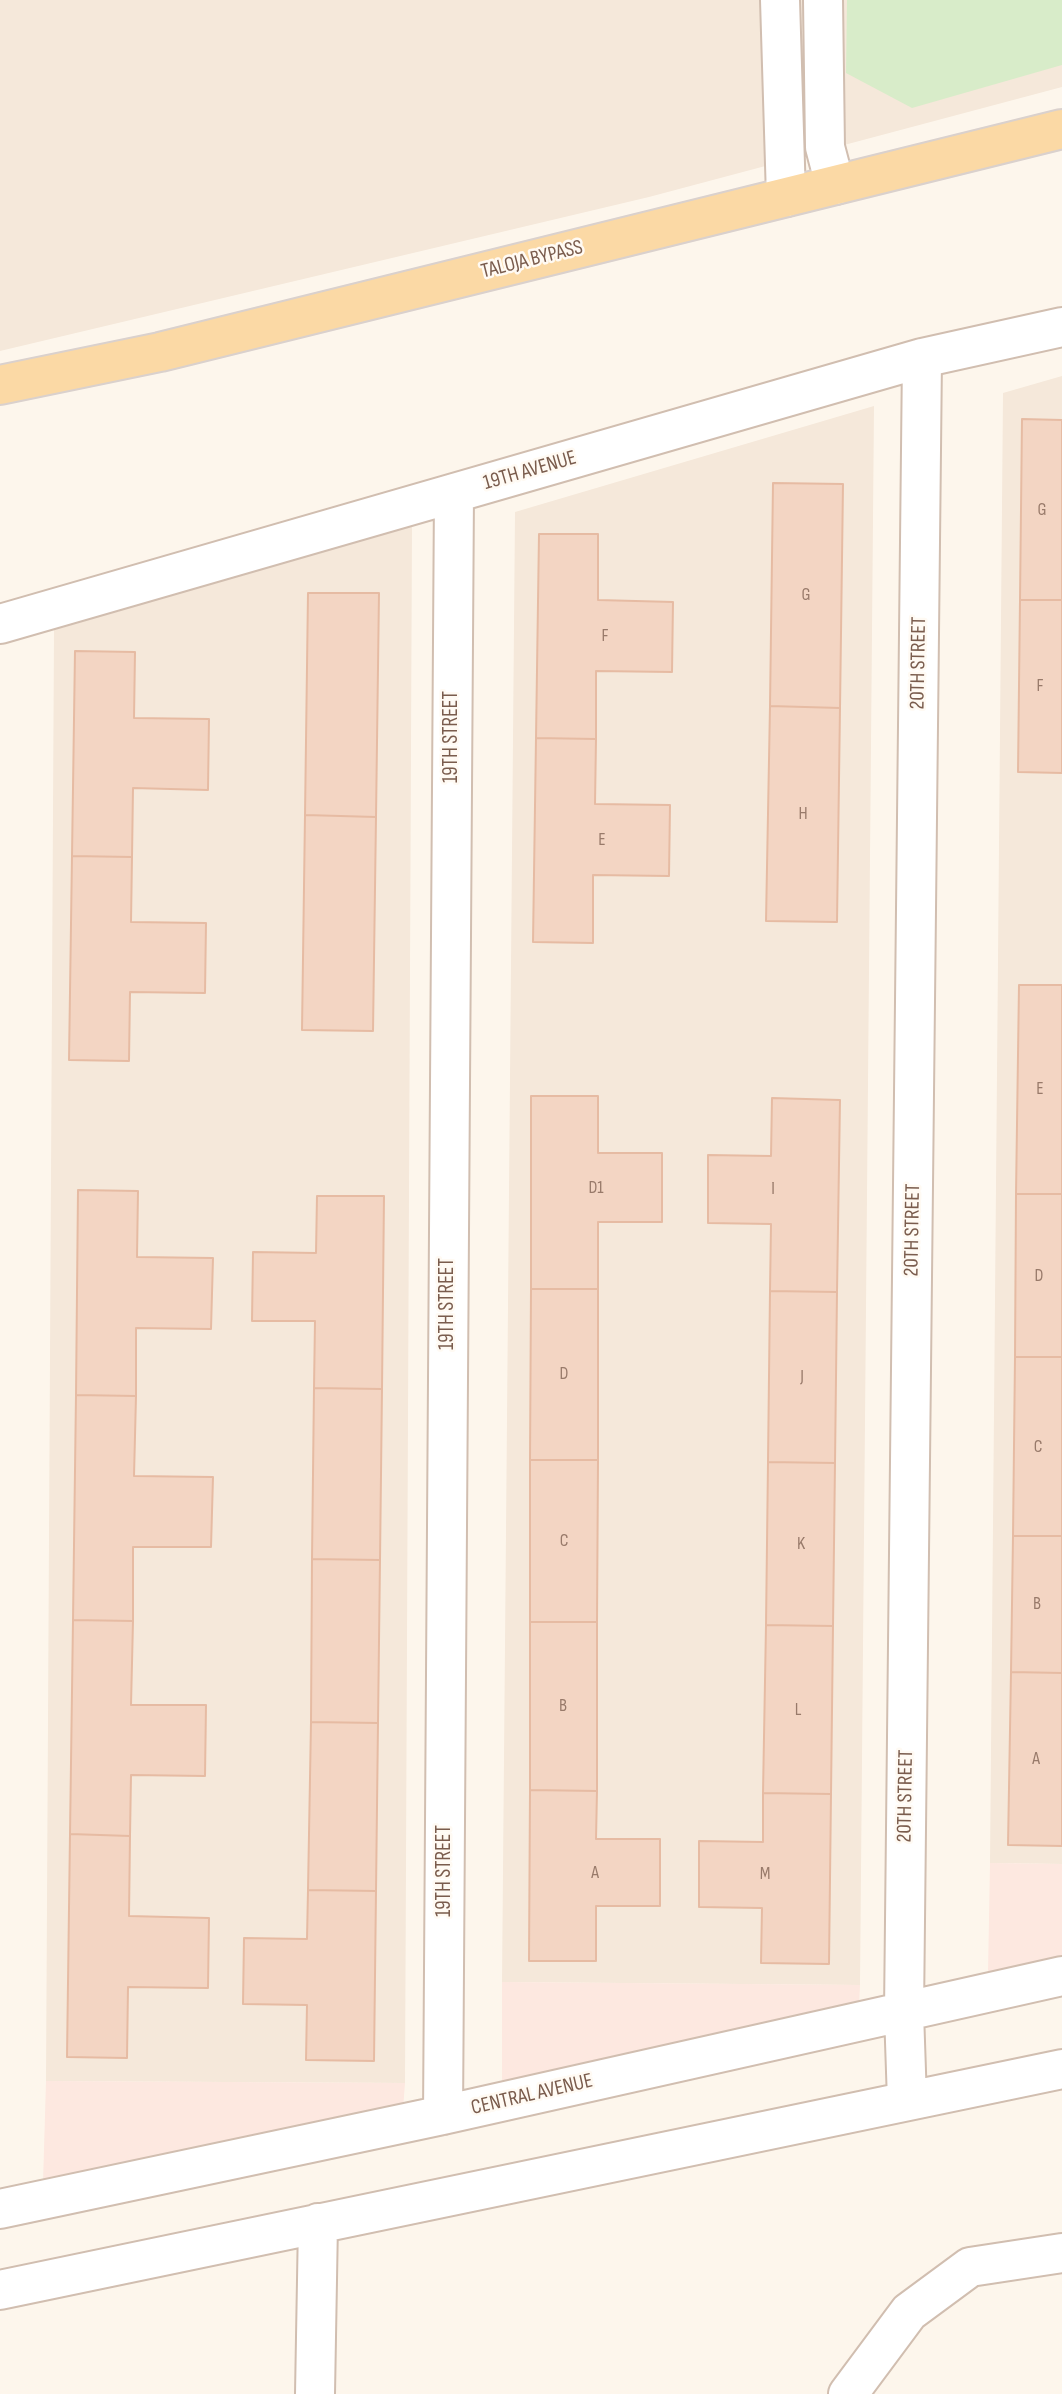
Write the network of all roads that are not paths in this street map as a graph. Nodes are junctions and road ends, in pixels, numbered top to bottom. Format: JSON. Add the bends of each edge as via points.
{"nodes":[{"id":1,"x":780,"y":0,"type":"edge"},
{"id":2,"x":823,"y":0,"type":"edge"},
{"id":3,"x":1062,"y":129,"type":"edge"},
{"id":4,"x":835,"y":186,"type":"junction"},
{"id":5,"x":786,"y":197,"type":"junction"},
{"id":6,"x":1062,"y":327,"type":"edge"},
{"id":7,"x":922,"y":358,"type":"junction"},
{"id":8,"x":0,"y":385,"type":"edge"},
{"id":9,"x":454,"y":493,"type":"junction"},
{"id":10,"x":0,"y":624,"type":"edge"},
{"id":11,"x":1062,"y":1976,"type":"edge"},
{"id":12,"x":904,"y":2012,"type":"junction"},
{"id":13,"x":1062,"y":2069,"type":"edge"},
{"id":14,"x":907,"y":2101,"type":"junction"},
{"id":15,"x":443,"y":2115,"type":"junction"},
{"id":16,"x":0,"y":2209,"type":"edge"},
{"id":17,"x":318,"y":2224,"type":"junction"},
{"id":18,"x":1062,"y":2253,"type":"edge"},
{"id":19,"x":0,"y":2290,"type":"edge"},
{"id":20,"x":315,"y":2394,"type":"edge"},
{"id":21,"x":848,"y":2394,"type":"edge"}],
"edges":[{"from":1,"to":5,"type":"street"},
{"from":2,"to":4,"type":"street","via":[[825,147]]},
{"from":3,"to":4,"type":"main road","name":"TALOJA BYPASS"},
{"from":4,"to":5,"type":"main road","name":"TALOJA BYPASS"},
{"from":5,"to":8,"type":"main road","name":"TALOJA BYPASS","via":[[160,352]]},
{"from":6,"to":7,"type":"street","name":"19TH AVENUE"},
{"from":7,"to":9,"type":"street","name":"19TH AVENUE"},
{"from":7,"to":12,"type":"street","name":"20TH STREET"},
{"from":9,"to":10,"type":"street","name":"19TH AVENUE"},
{"from":9,"to":15,"type":"street","name":"19TH STREET"},
{"from":11,"to":12,"type":"street","name":"CENTRAL AVENUE"},
{"from":12,"to":14,"type":"street","name":"20TH STREET"},
{"from":12,"to":15,"type":"street","name":"CENTRAL AVENUE"},
{"from":13,"to":14,"type":"street"},
{"from":14,"to":17,"type":"street"},
{"from":15,"to":16,"type":"street","name":"CENTRAL AVENUE"},
{"from":17,"to":19,"type":"street"},
{"from":17,"to":20,"type":"street"},
{"from":18,"to":21,"type":"street","via":[[971,2267],[909,2312]]}]}
